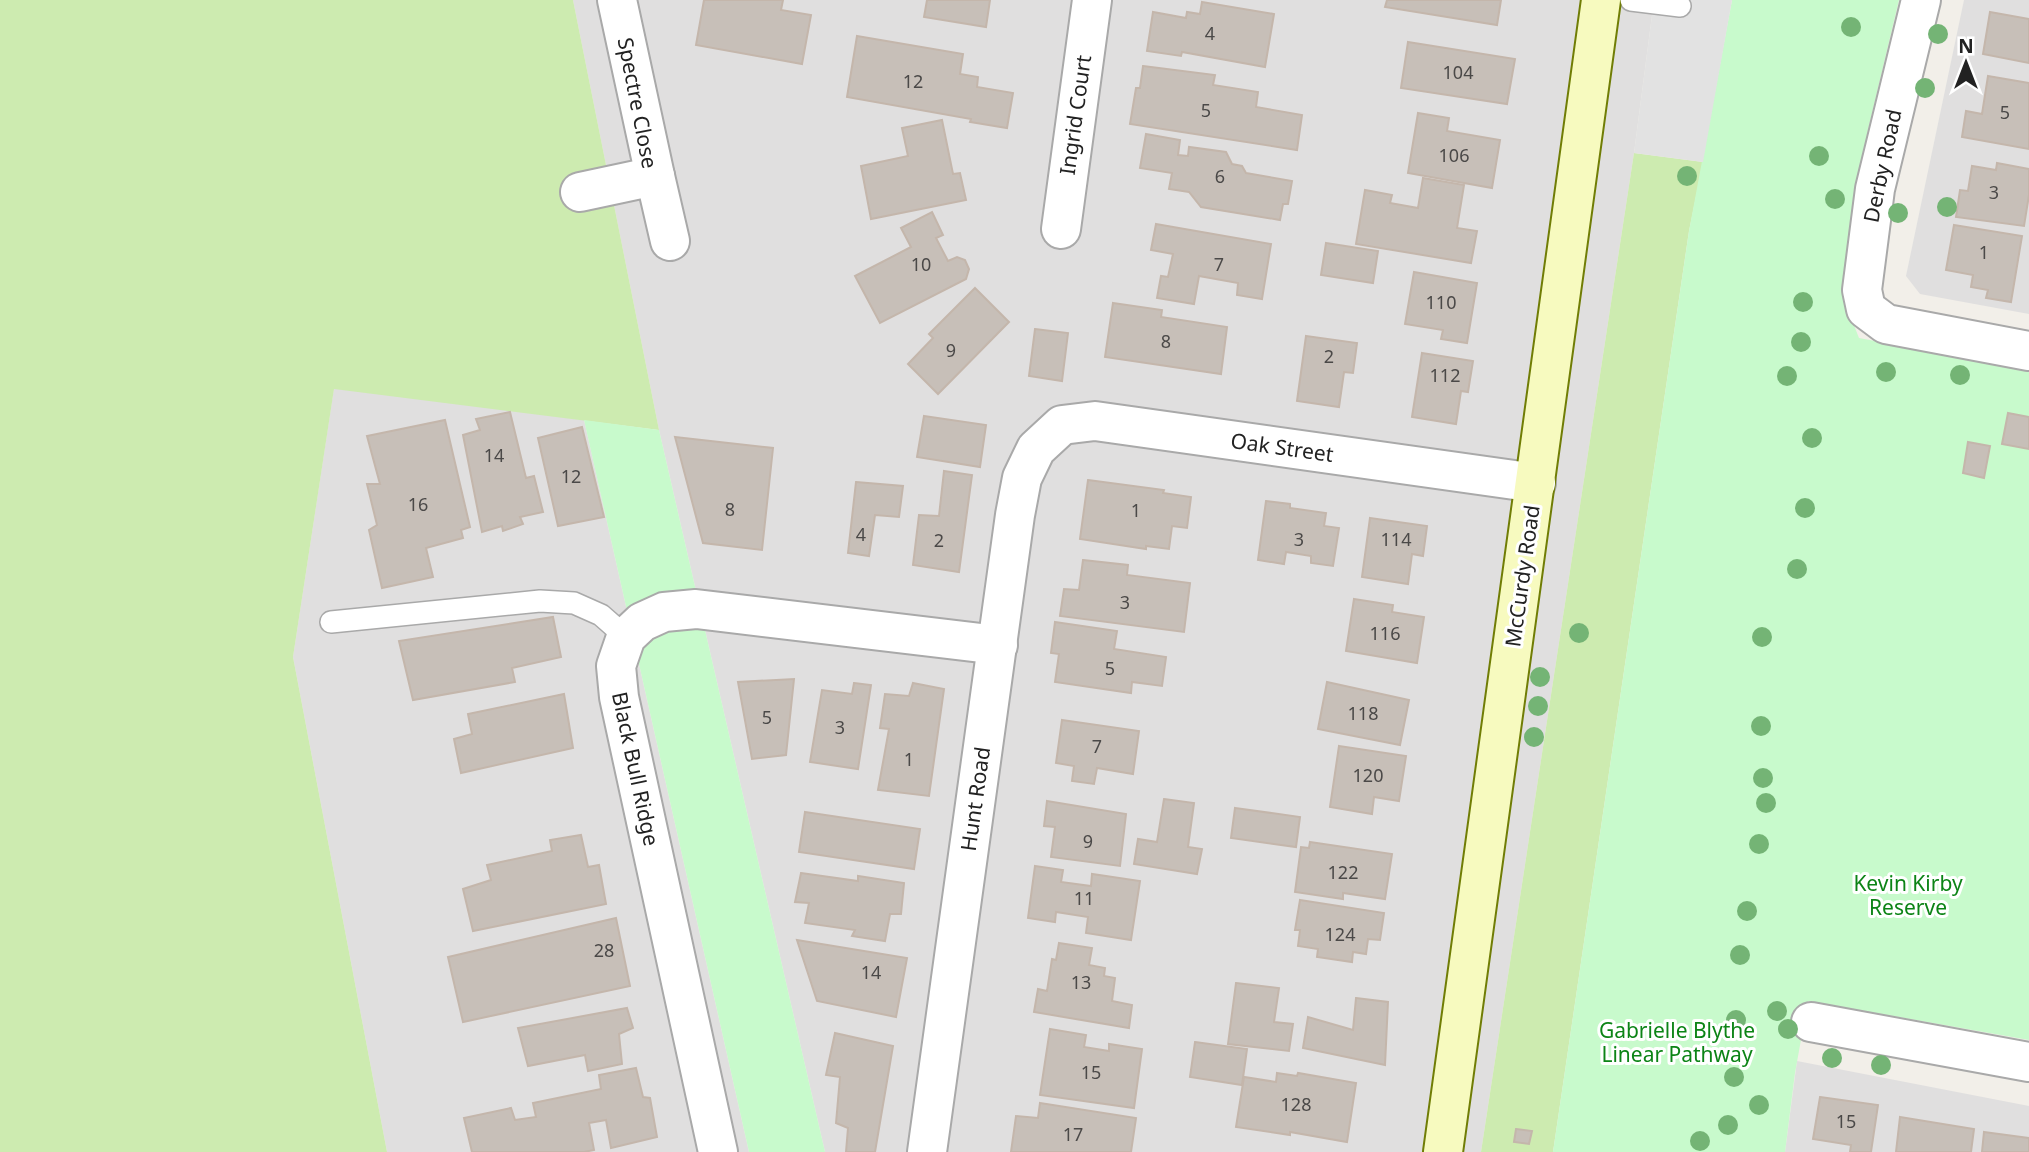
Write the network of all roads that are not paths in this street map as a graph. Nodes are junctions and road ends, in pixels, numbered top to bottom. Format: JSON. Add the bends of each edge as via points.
{"nodes":[{"id":1,"x":617,"y":0,"type":"edge"},
{"id":2,"x":1092,"y":0,"type":"edge"},
{"id":3,"x":1601,"y":0,"type":"edge"},
{"id":4,"x":1631,"y":0,"type":"edge"},
{"id":5,"x":1922,"y":0,"type":"edge"},
{"id":6,"x":1680,"y":6,"type":"dead end"},
{"id":7,"x":655,"y":176,"type":"junction"},
{"id":8,"x":580,"y":192,"type":"dead end"},
{"id":9,"x":1061,"y":229,"type":"dead end"},
{"id":10,"x":670,"y":241,"type":"dead end"},
{"id":11,"x":2029,"y":351,"type":"edge"},
{"id":12,"x":1036,"y":449,"type":"joint"},
{"id":13,"x":1536,"y":483,"type":"junction"},
{"id":14,"x":331,"y":622,"type":"dead end"},
{"id":15,"x":626,"y":637,"type":"junction"},
{"id":16,"x":998,"y":645,"type":"junction"},
{"id":17,"x":1811,"y":1022,"type":"dead end"},
{"id":18,"x":2029,"y":1062,"type":"edge"},
{"id":19,"x":718,"y":1152,"type":"edge"},
{"id":20,"x":927,"y":1152,"type":"edge"},
{"id":21,"x":1443,"y":1152,"type":"edge"}],
"edges":[{"from":1,"to":7,"type":"street","name":"Spectre Close"},
{"from":2,"to":9,"type":"street","name":"Ingrid Court"},
{"from":3,"to":13,"type":"main road","name":"McCurdy Road"},
{"from":4,"to":6,"type":"lane"},
{"from":5,"to":11,"type":"street","name":"Derby Road","via":[[1875,190],[1861,289],[1866,309],[1886,324]]},
{"from":7,"to":8,"type":"street","name":"Spectre Close"},
{"from":7,"to":10,"type":"street"},
{"from":12,"to":13,"type":"street","name":"Oak Street","via":[[1062,425],[1095,421]]},
{"from":12,"to":16,"type":"street","name":"Hunt Road","via":[[1022,478]]},
{"from":13,"to":21,"type":"main road","name":"McCurdy Road"},
{"from":14,"to":15,"type":"lane","via":[[540,601],[574,603],[601,615]]},
{"from":15,"to":16,"type":"street","via":[[642,622],[664,612],[696,609]]},
{"from":15,"to":19,"type":"street","name":"Black Bull Ridge","via":[[616,666],[619,697]]},
{"from":16,"to":20,"type":"street","name":"Hunt Road"},
{"from":17,"to":18,"type":"street"}]}
